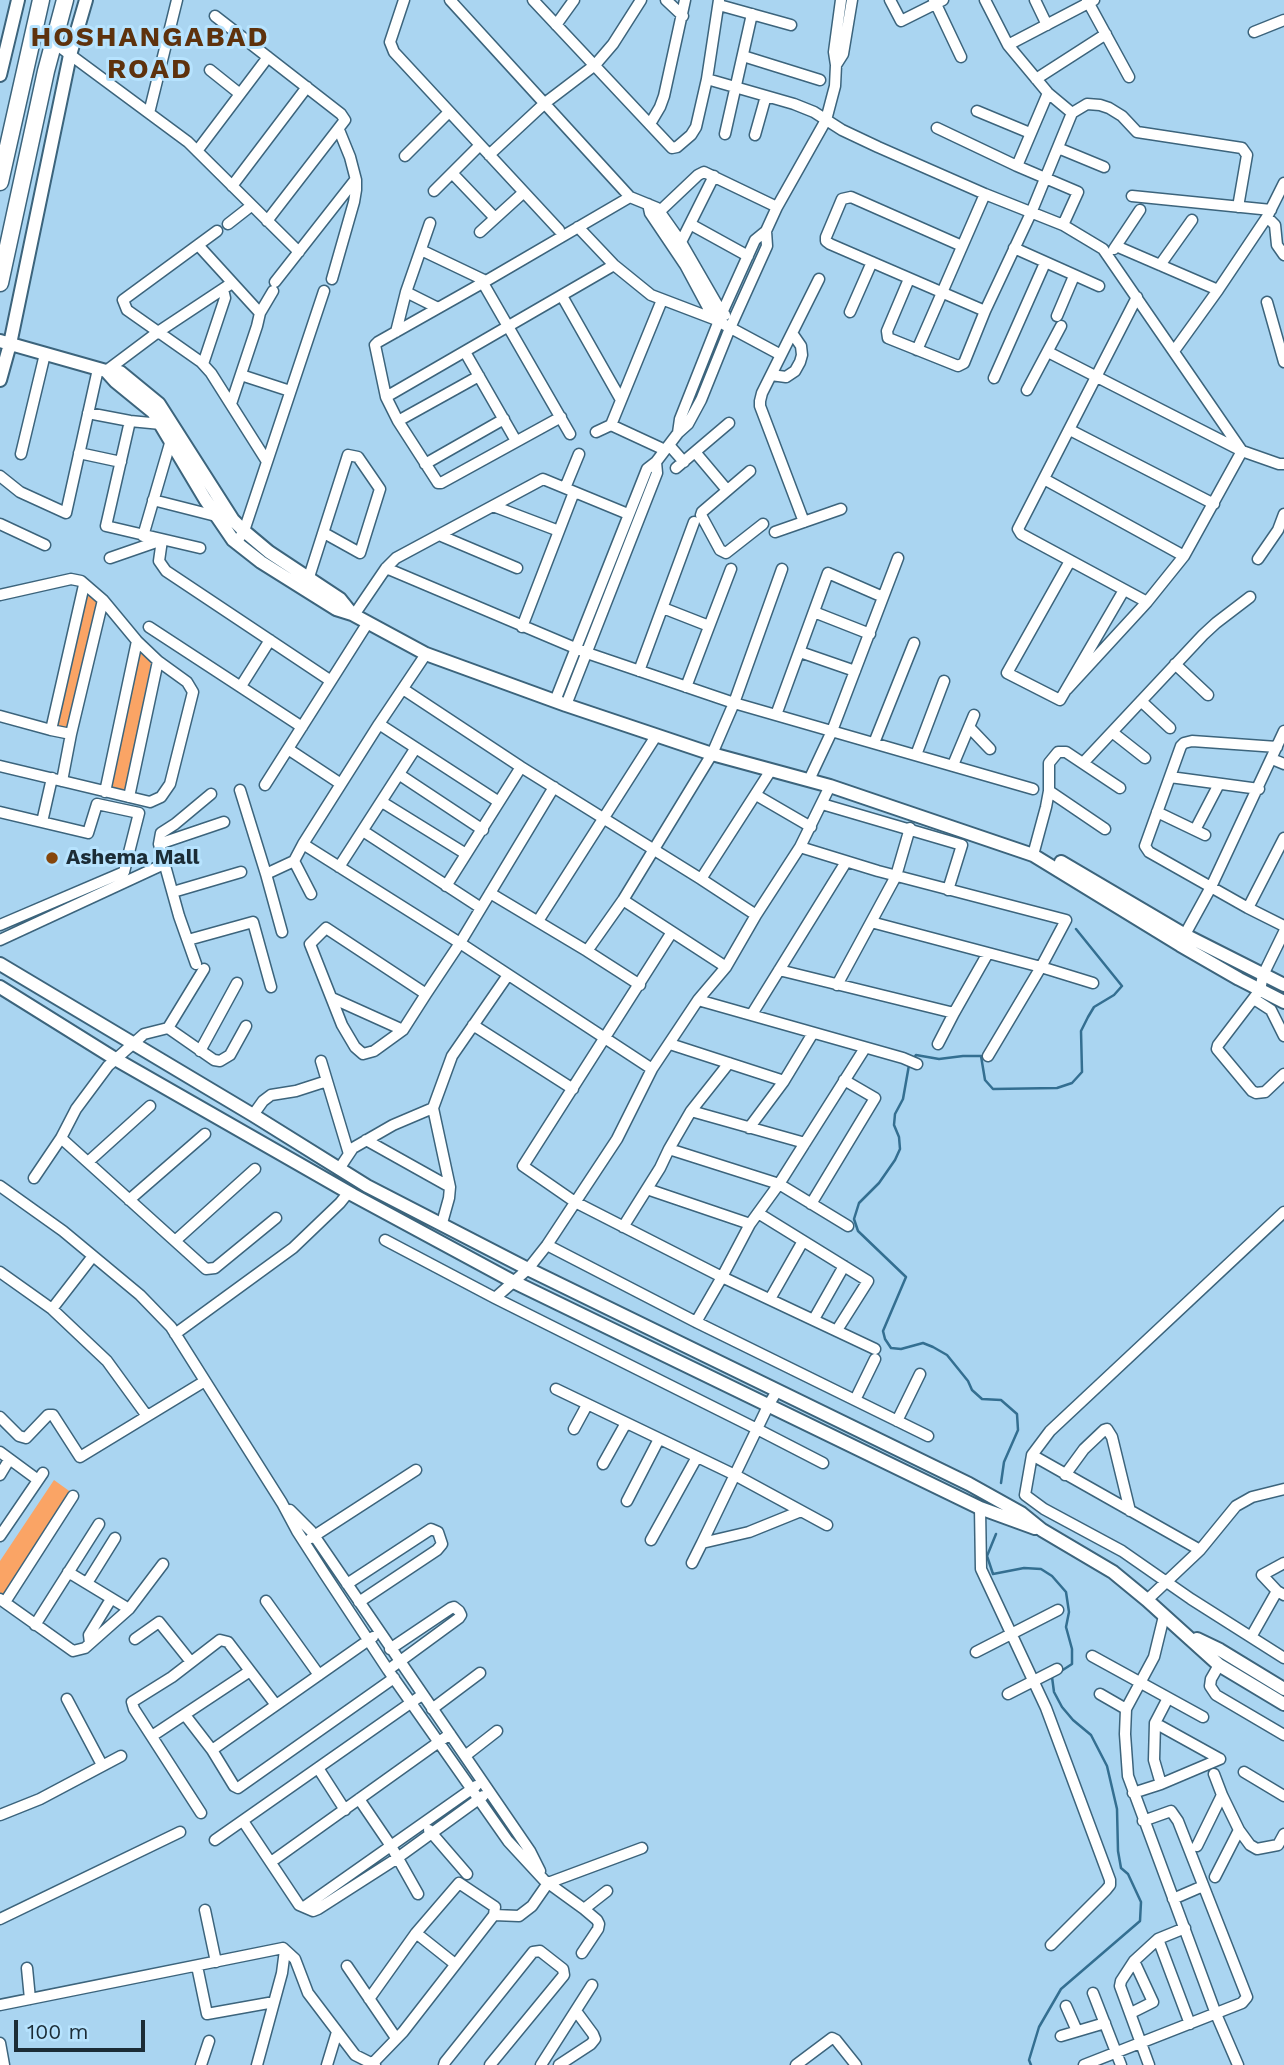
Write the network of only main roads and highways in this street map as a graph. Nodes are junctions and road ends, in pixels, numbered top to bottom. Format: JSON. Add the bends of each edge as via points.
{"nodes":[{"id":1,"x":41,"y":0,"type":"edge"},
{"id":2,"x":65,"y":0,"type":"edge"},
{"id":3,"x":1,"y":173,"type":"edge"},
{"id":4,"x":0,"y":283,"type":"edge"}],
"edges":[{"from":1,"to":3,"type":"main road"},
{"from":2,"to":4,"type":"main road"}]}
